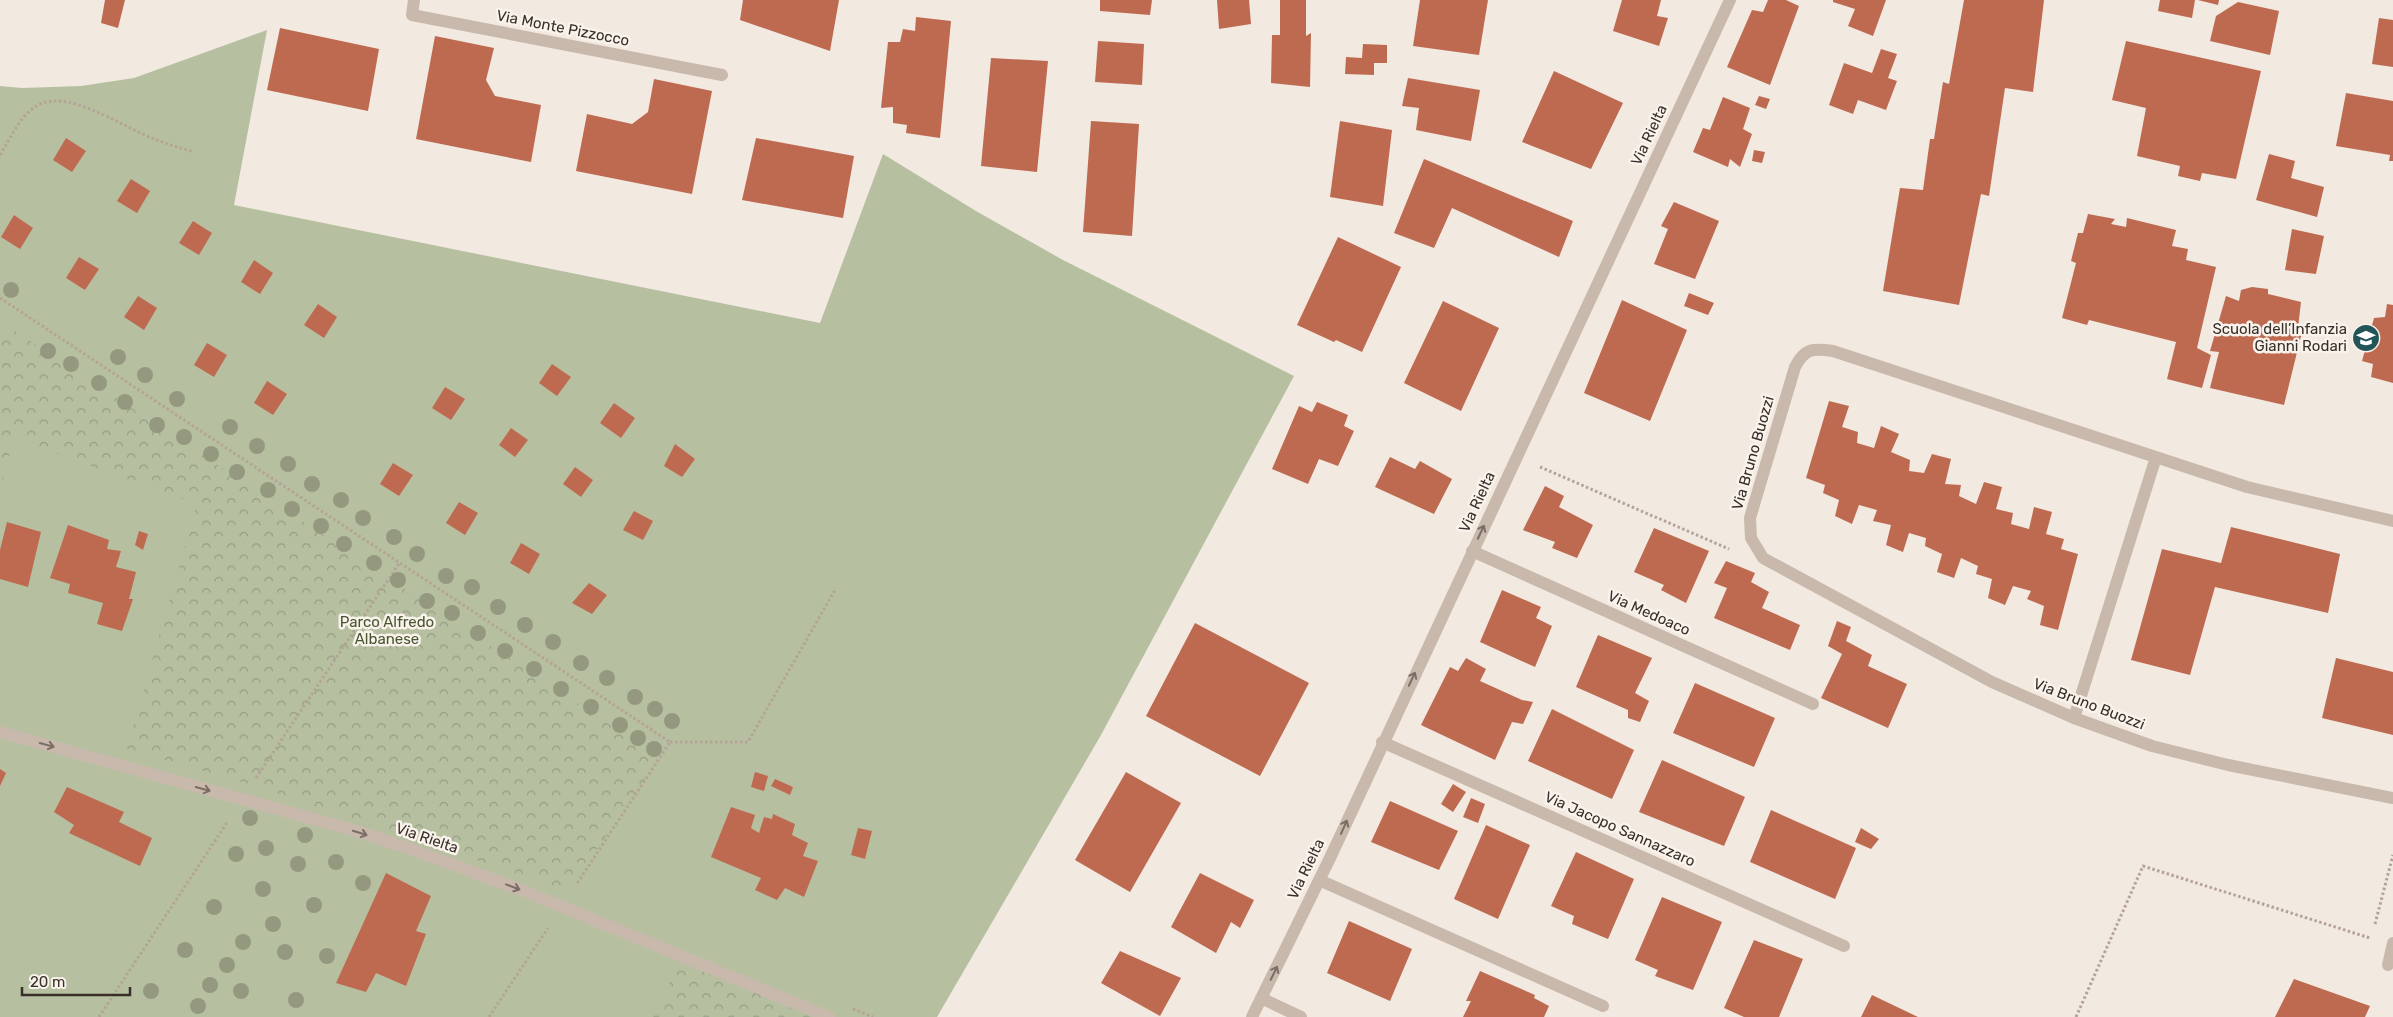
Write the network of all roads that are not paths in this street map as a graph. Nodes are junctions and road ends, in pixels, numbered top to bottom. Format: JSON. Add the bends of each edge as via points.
{"nodes":[{"id":1,"x":414,"y":0,"type":"edge"},
{"id":2,"x":1730,"y":0,"type":"edge"},
{"id":3,"x":722,"y":75,"type":"dead end"},
{"id":4,"x":2156,"y":457,"type":"junction"},
{"id":5,"x":2393,"y":521,"type":"edge"},
{"id":6,"x":1472,"y":551,"type":"junction"},
{"id":7,"x":1813,"y":704,"type":"dead end"},
{"id":8,"x":2074,"y":718,"type":"junction"},
{"id":9,"x":0,"y":732,"type":"edge"},
{"id":10,"x":1382,"y":742,"type":"junction"},
{"id":11,"x":2393,"y":798,"type":"edge"},
{"id":12,"x":1319,"y":880,"type":"junction"},
{"id":13,"x":2393,"y":943,"type":"edge"},
{"id":14,"x":1844,"y":946,"type":"dead end"},
{"id":15,"x":2388,"y":966,"type":"dead end"},
{"id":16,"x":1262,"y":998,"type":"junction"},
{"id":17,"x":1603,"y":1006,"type":"dead end"},
{"id":18,"x":829,"y":1017,"type":"edge"},
{"id":19,"x":1252,"y":1017,"type":"edge"},
{"id":20,"x":1301,"y":1017,"type":"edge"}],
"edges":[{"from":1,"to":3,"type":"street","name":"Via Monte Pizzocco","via":[[412,15]]},
{"from":6,"to":2,"type":"street","name":"Via Rielta","one_way":true},
{"from":4,"to":5,"type":"street","name":"Via Bruno Buozzi","via":[[2247,487]]},
{"from":4,"to":8,"type":"street"},
{"from":4,"to":8,"type":"street","name":"Via Bruno Buozzi","via":[[1833,351],[1809,351],[1801,356],[1795,367],[1750,518],[1751,538],[1763,558],[1992,682]]},
{"from":6,"to":7,"type":"street","name":"Via Medoaco"},
{"from":10,"to":6,"type":"street","name":"Via Rielta","one_way":true},
{"from":8,"to":11,"type":"street","name":"Via Bruno Buozzi","via":[[2152,746],[2228,765]]},
{"from":9,"to":18,"type":"street","name":"Via Rielta","one_way":true,"via":[[412,849],[562,906]]},
{"from":12,"to":10,"type":"street","name":"Via Rielta","one_way":true},
{"from":10,"to":14,"type":"street","name":"Via Jacopo Sannazzaro"},
{"from":16,"to":12,"type":"street","name":"Via Rielta","one_way":true},
{"from":12,"to":17,"type":"street"},
{"from":13,"to":15,"type":"street"},
{"from":16,"to":19,"type":"street","name":"Via Rielta"},
{"from":16,"to":20,"type":"street"}]}
